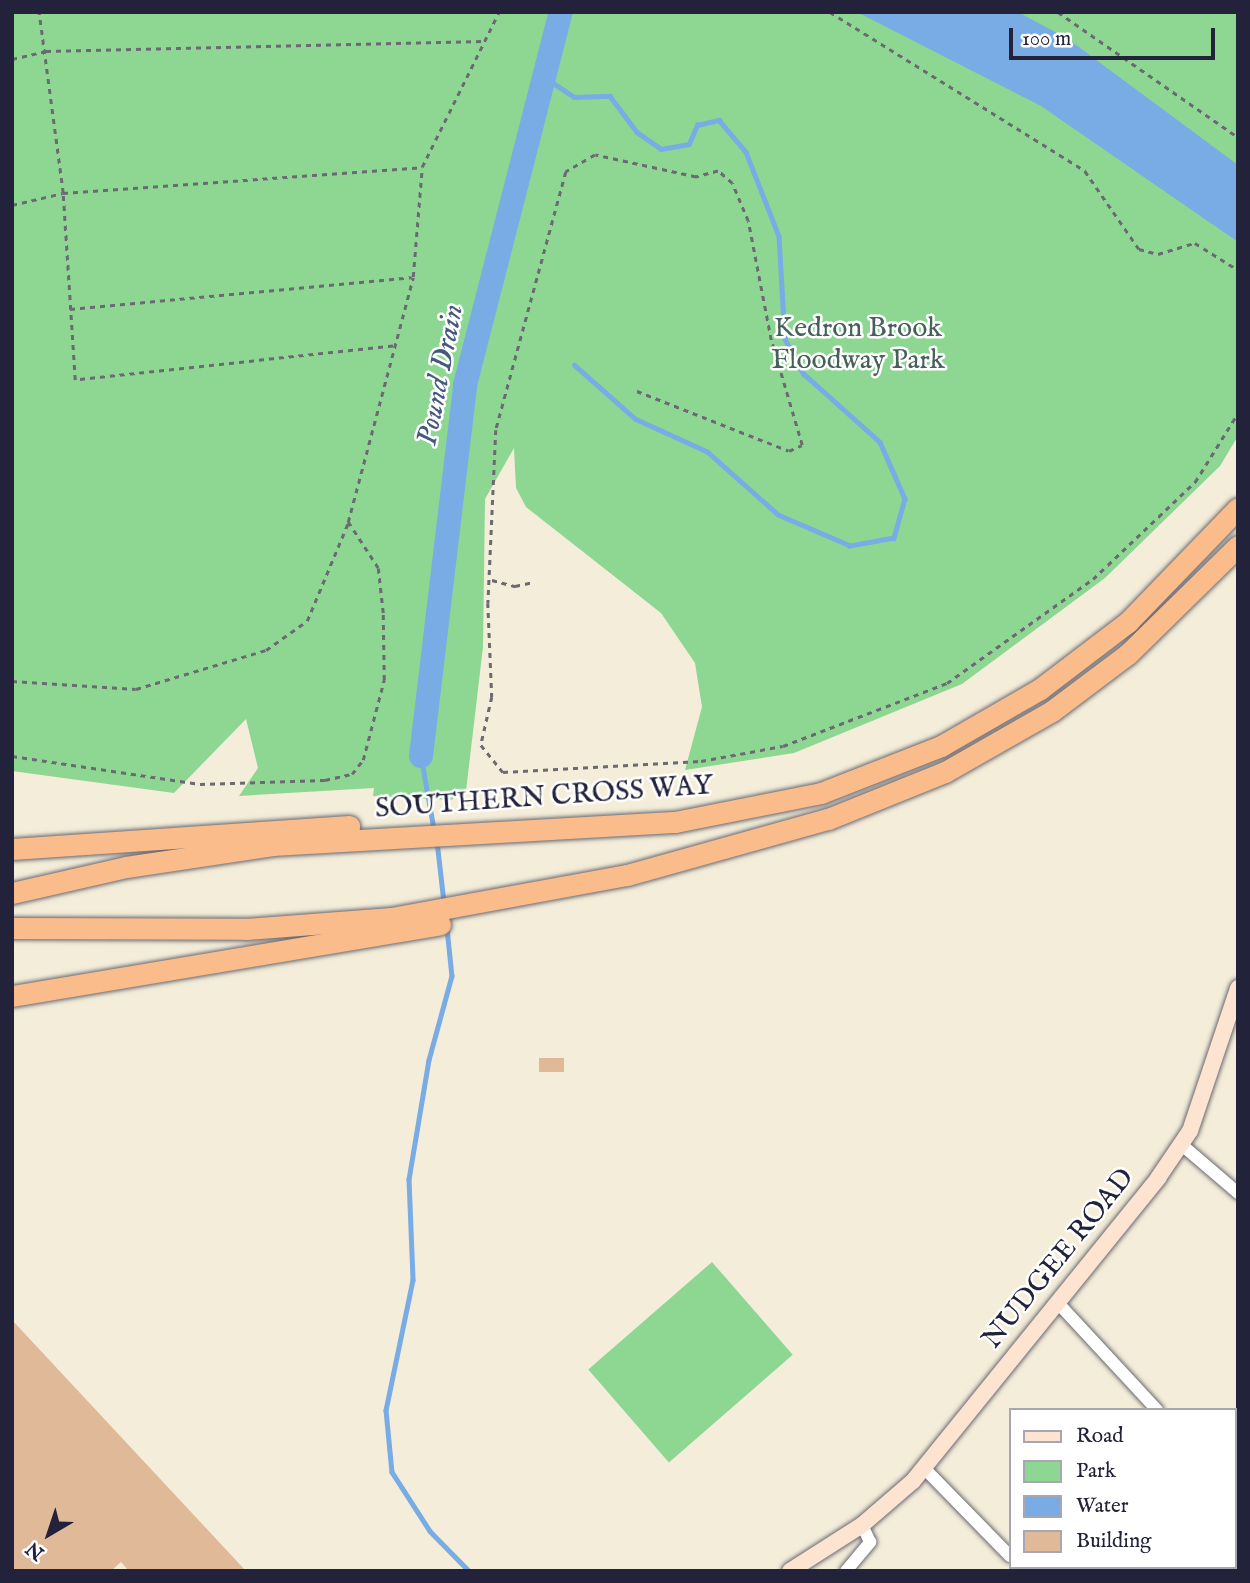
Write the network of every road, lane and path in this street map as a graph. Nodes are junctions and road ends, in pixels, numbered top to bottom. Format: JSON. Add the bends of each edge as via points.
{"nodes":[{"id":1,"x":39,"y":12,"type":"edge"},
{"id":2,"x":499,"y":12,"type":"edge"},
{"id":3,"x":830,"y":12,"type":"edge"},
{"id":4,"x":1058,"y":12,"type":"edge"},
{"id":5,"x":484,"y":41,"type":"junction"},
{"id":6,"x":46,"y":51,"type":"junction"},
{"id":7,"x":12,"y":59,"type":"edge"},
{"id":8,"x":1238,"y":137,"type":"edge"},
{"id":9,"x":422,"y":167,"type":"junction"},
{"id":10,"x":63,"y":193,"type":"junction"},
{"id":11,"x":12,"y":205,"type":"edge"},
{"id":12,"x":1238,"y":270,"type":"edge"},
{"id":13,"x":413,"y":277,"type":"junction"},
{"id":14,"x":70,"y":309,"type":"junction"},
{"id":15,"x":395,"y":346,"type":"junction"},
{"id":16,"x":637,"y":391,"type":"dead end"},
{"id":17,"x":1238,"y":413,"type":"edge"},
{"id":18,"x":1238,"y":508,"type":"edge"},
{"id":19,"x":348,"y":522,"type":"junction"},
{"id":20,"x":1238,"y":546,"type":"edge"},
{"id":21,"x":492,"y":580,"type":"junction"},
{"id":22,"x":534,"y":582,"type":"dead end"},
{"id":23,"x":12,"y":681,"type":"edge"},
{"id":24,"x":12,"y":756,"type":"edge"},
{"id":25,"x":393,"y":830,"type":"junction"},
{"id":26,"x":12,"y":849,"type":"edge"},
{"id":27,"x":12,"y":894,"type":"edge"},
{"id":28,"x":427,"y":920,"type":"junction"},
{"id":29,"x":12,"y":928,"type":"edge"},
{"id":30,"x":1238,"y":988,"type":"edge"},
{"id":31,"x":12,"y":996,"type":"edge"},
{"id":32,"x":1182,"y":1145,"type":"junction"},
{"id":33,"x":1238,"y":1192,"type":"edge"},
{"id":34,"x":1058,"y":1303,"type":"junction"},
{"id":35,"x":1155,"y":1408,"type":"edge"},
{"id":36,"x":924,"y":1468,"type":"junction"},
{"id":37,"x":862,"y":1525,"type":"junction"},
{"id":38,"x":1009,"y":1555,"type":"edge"},
{"id":39,"x":790,"y":1571,"type":"edge"},
{"id":40,"x":846,"y":1571,"type":"edge"}],
"edges":[{"from":1,"to":6,"type":"path"},
{"from":2,"to":5,"type":"path"},
{"from":3,"to":12,"type":"path","via":[[1085,171],[1139,249],[1158,254],[1195,243]]},
{"from":4,"to":8,"type":"path"},
{"from":5,"to":6,"type":"path"},
{"from":5,"to":9,"type":"path"},
{"from":6,"to":7,"type":"path"},
{"from":6,"to":10,"type":"path"},
{"from":9,"to":10,"type":"path"},
{"from":9,"to":13,"type":"path"},
{"from":10,"to":11,"type":"path"},
{"from":10,"to":14,"type":"path"},
{"from":13,"to":14,"type":"path"},
{"from":13,"to":15,"type":"path"},
{"from":14,"to":15,"type":"path","via":[[75,380]]},
{"from":15,"to":19,"type":"path"},
{"from":16,"to":21,"type":"path","via":[[789,451],[803,445],[771,340],[748,221],[732,183],[718,171],[696,177],[595,155],[566,172],[496,430]]},
{"from":17,"to":21,"type":"path","via":[[1195,482],[1166,512],[1093,579],[983,663],[783,746],[701,761],[503,772],[481,745],[492,697]]},
{"from":18,"to":25,"type":"highway","name":"SOUTHERN CROSS WAY","via":[[1173,580],[1080,661],[1002,714],[883,771],[821,793],[712,817],[417,834]]},
{"from":19,"to":23,"type":"path","via":[[307,621],[266,650],[136,689]]},
{"from":19,"to":24,"type":"path","via":[[378,568],[384,680],[371,746],[352,774],[200,784]]},
{"from":20,"to":28,"type":"highway","via":[[1192,596],[1090,685],[945,772],[872,804],[728,850]]},
{"from":21,"to":22,"type":"path","via":[[515,586]]},
{"from":25,"to":26,"type":"highway","via":[[256,828]]},
{"from":25,"to":27,"type":"highway","name":"SOUTHERN CROSS WAY","via":[[201,855]]},
{"from":28,"to":29,"type":"highway","via":[[246,929]]},
{"from":28,"to":31,"type":"highway"},
{"from":30,"to":32,"type":"main road","name":"NUDGEE ROAD"},
{"from":32,"to":33,"type":"street"},
{"from":32,"to":34,"type":"main road","name":"NUDGEE ROAD"},
{"from":34,"to":35,"type":"street"},
{"from":34,"to":36,"type":"main road","name":"NUDGEE ROAD"},
{"from":36,"to":37,"type":"main road","name":"NUDGEE ROAD"},
{"from":36,"to":38,"type":"street"},
{"from":37,"to":39,"type":"main road","name":"NUDGEE ROAD"},
{"from":37,"to":40,"type":"street","via":[[870,1542]]}]}
